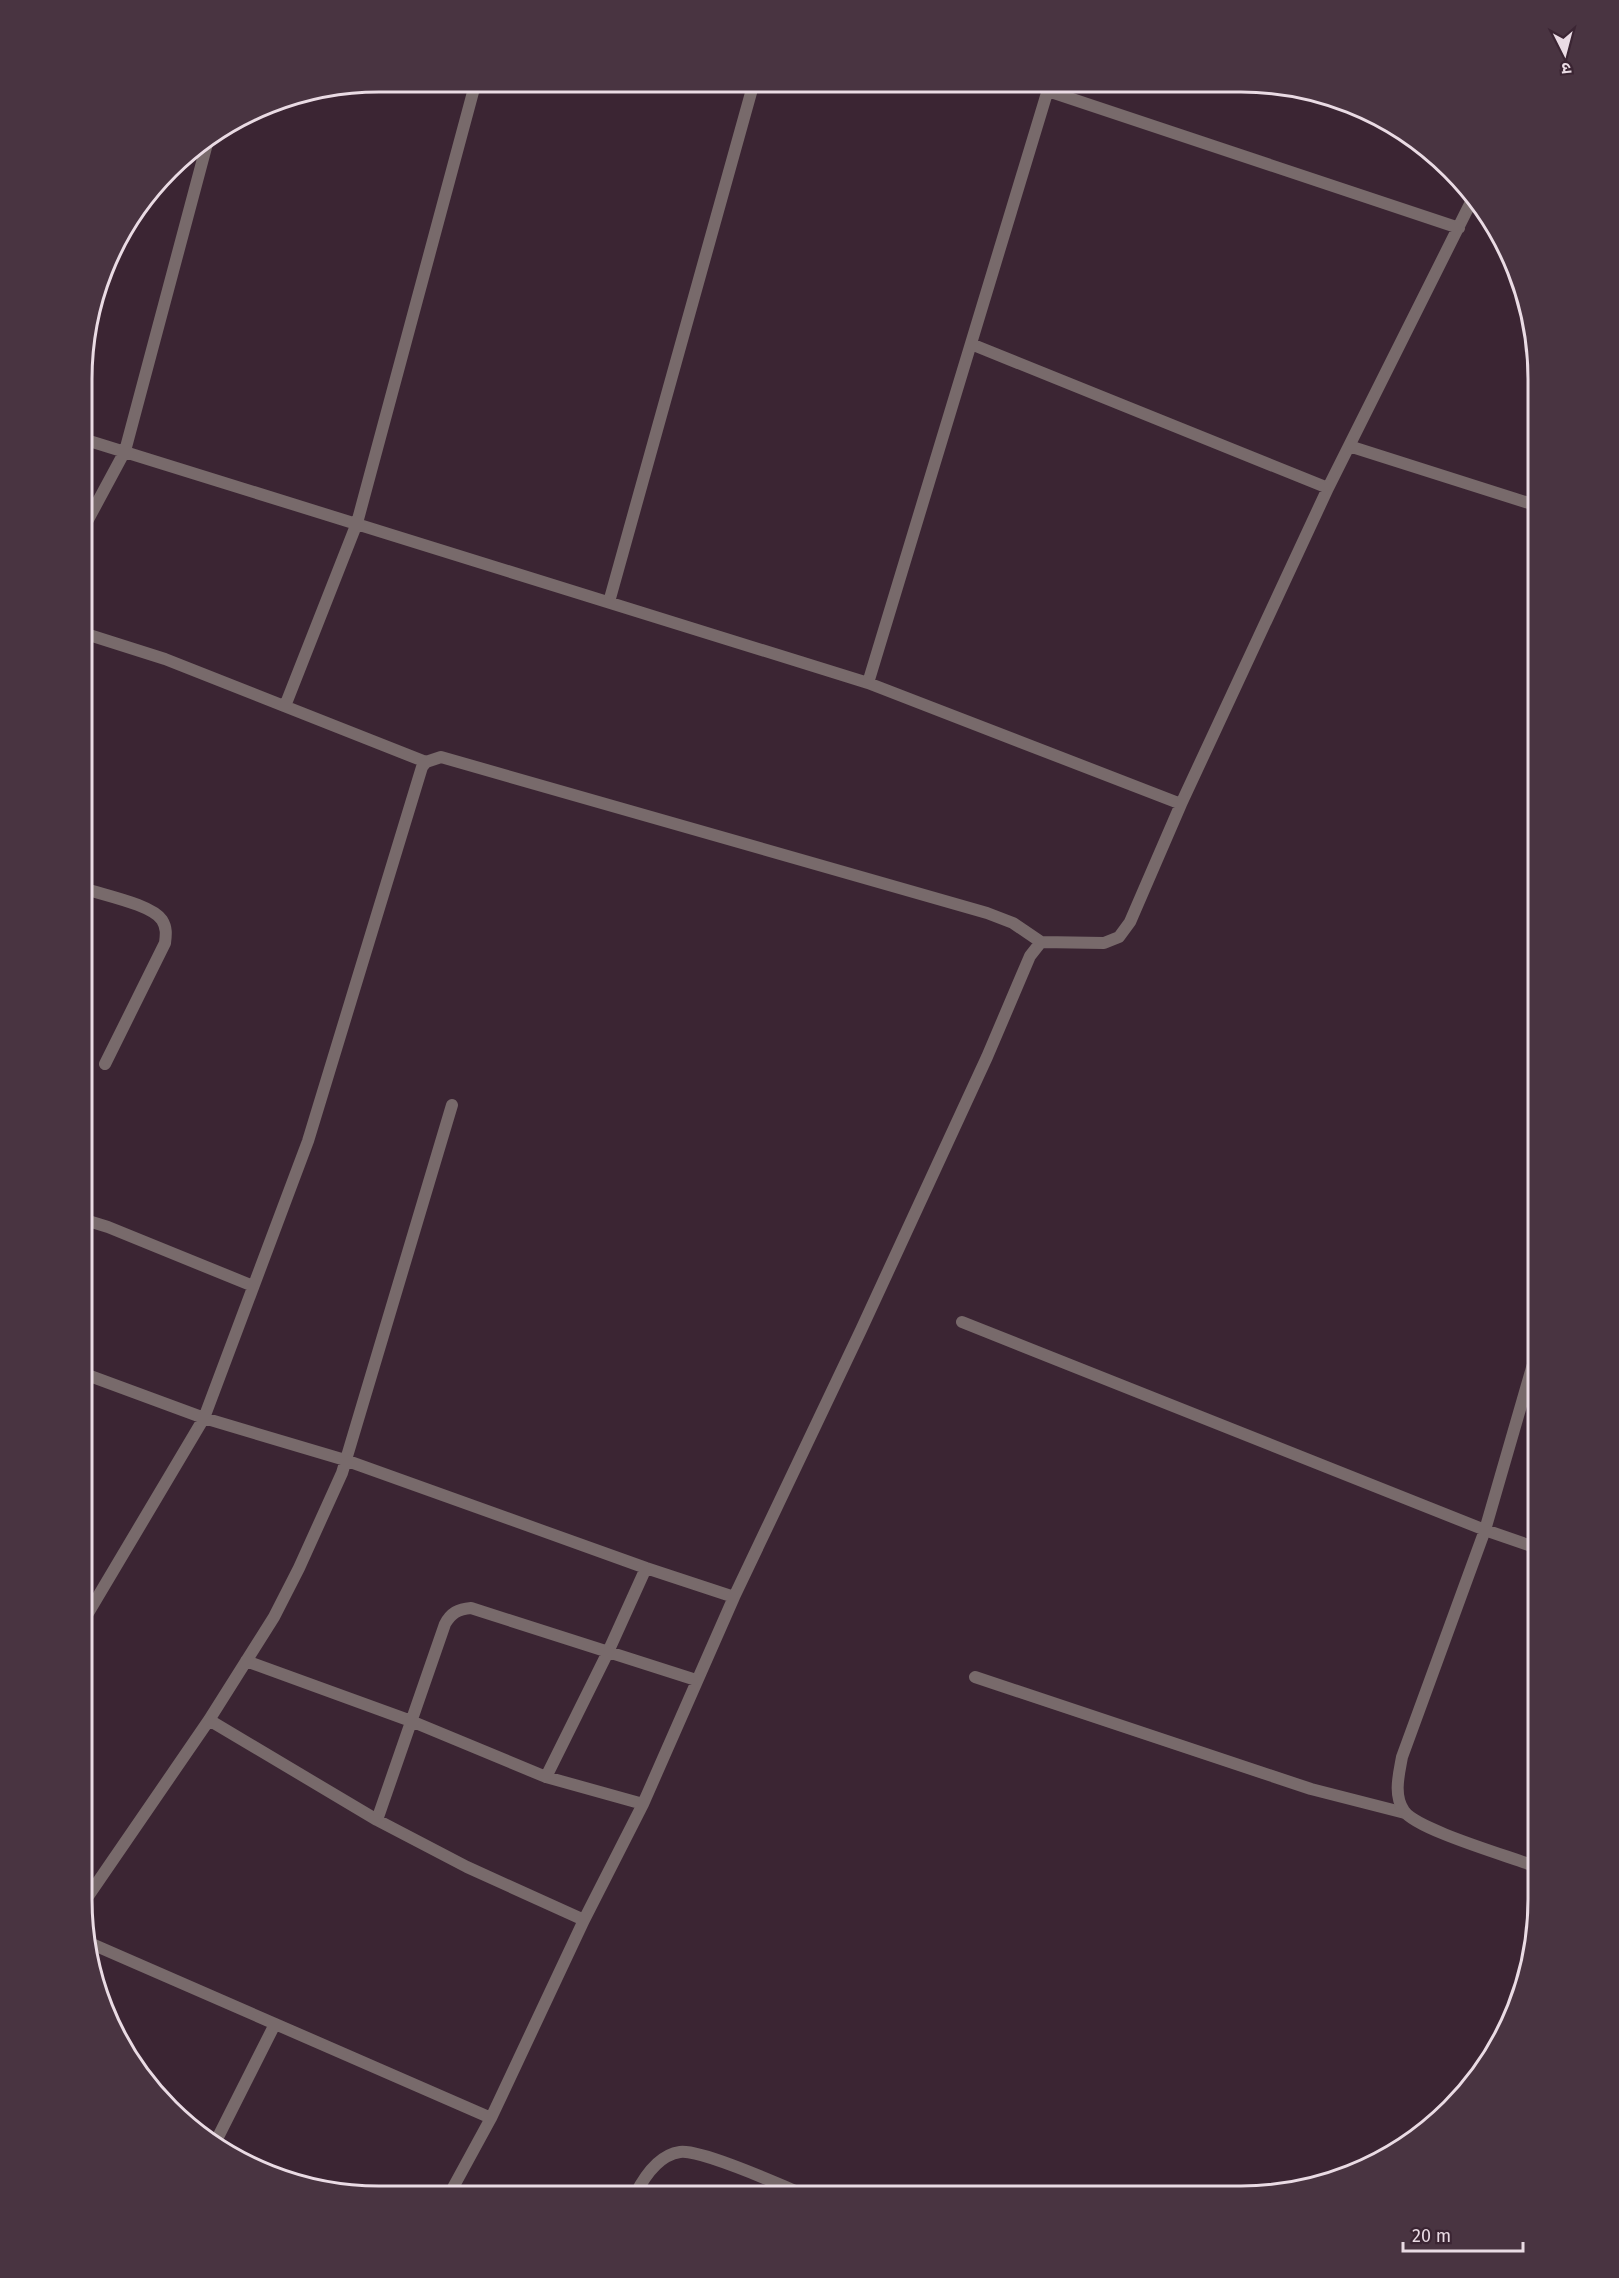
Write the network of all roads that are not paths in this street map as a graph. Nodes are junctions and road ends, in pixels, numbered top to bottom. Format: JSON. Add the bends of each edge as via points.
{"nodes":[{"id":1,"x":473,"y":92,"type":"edge"},
{"id":2,"x":751,"y":92,"type":"edge"},
{"id":3,"x":1047,"y":92,"type":"edge"},
{"id":4,"x":1064,"y":92,"type":"edge"},
{"id":5,"x":205,"y":150,"type":"edge"},
{"id":6,"x":1469,"y":206,"type":"edge"},
{"id":7,"x":1459,"y":228,"type":"junction"},
{"id":8,"x":971,"y":344,"type":"junction"},
{"id":9,"x":92,"y":442,"type":"edge"},
{"id":10,"x":1349,"y":446,"type":"junction"},
{"id":11,"x":125,"y":451,"type":"junction"},
{"id":12,"x":1328,"y":488,"type":"junction"},
{"id":13,"x":1528,"y":503,"type":"edge"},
{"id":14,"x":92,"y":512,"type":"edge"},
{"id":15,"x":357,"y":523,"type":"junction"},
{"id":16,"x":609,"y":602,"type":"junction"},
{"id":17,"x":92,"y":636,"type":"edge"},
{"id":18,"x":868,"y":683,"type":"junction"},
{"id":19,"x":285,"y":706,"type":"junction"},
{"id":20,"x":426,"y":762,"type":"junction"},
{"id":21,"x":1181,"y":804,"type":"junction"},
{"id":22,"x":92,"y":891,"type":"edge"},
{"id":23,"x":1041,"y":942,"type":"junction"},
{"id":24,"x":105,"y":1064,"type":"dead end"},
{"id":25,"x":453,"y":1105,"type":"dead end"},
{"id":26,"x":92,"y":1222,"type":"edge"},
{"id":27,"x":254,"y":1286,"type":"junction"},
{"id":28,"x":962,"y":1322,"type":"dead end"},
{"id":29,"x":92,"y":1377,"type":"edge"},
{"id":30,"x":1528,"y":1399,"type":"edge"},
{"id":31,"x":204,"y":1418,"type":"junction"},
{"id":32,"x":345,"y":1460,"type":"junction"},
{"id":33,"x":1485,"y":1530,"type":"junction"},
{"id":34,"x":1528,"y":1545,"type":"edge"},
{"id":35,"x":646,"y":1569,"type":"junction"},
{"id":36,"x":734,"y":1597,"type":"junction"},
{"id":37,"x":92,"y":1607,"type":"edge"},
{"id":38,"x":608,"y":1652,"type":"junction"},
{"id":39,"x":246,"y":1661,"type":"junction"},
{"id":40,"x":975,"y":1677,"type":"dead end"},
{"id":41,"x":696,"y":1680,"type":"junction"},
{"id":42,"x":208,"y":1720,"type":"junction"},
{"id":43,"x":411,"y":1721,"type":"junction"},
{"id":44,"x":546,"y":1777,"type":"junction"},
{"id":45,"x":643,"y":1804,"type":"junction"},
{"id":46,"x":1405,"y":1813,"type":"junction"},
{"id":47,"x":377,"y":1820,"type":"junction"},
{"id":48,"x":1528,"y":1864,"type":"edge"},
{"id":49,"x":92,"y":1890,"type":"edge"},
{"id":50,"x":584,"y":1920,"type":"junction"},
{"id":51,"x":95,"y":1946,"type":"edge"},
{"id":52,"x":275,"y":2024,"type":"junction"},
{"id":53,"x":491,"y":2118,"type":"junction"},
{"id":54,"x":218,"y":2137,"type":"edge"},
{"id":55,"x":454,"y":2186,"type":"edge"},
{"id":56,"x":639,"y":2186,"type":"edge"},
{"id":57,"x":781,"y":2186,"type":"edge"}],
"edges":[{"from":1,"to":15,"type":"street"},
{"from":2,"to":16,"type":"street"},
{"from":3,"to":8,"type":"street"},
{"from":4,"to":7,"type":"street"},
{"from":5,"to":11,"type":"street"},
{"from":6,"to":7,"type":"street"},
{"from":7,"to":10,"type":"street"},
{"from":8,"to":12,"type":"street"},
{"from":8,"to":18,"type":"street"},
{"from":9,"to":11,"type":"street"},
{"from":10,"to":12,"type":"street"},
{"from":10,"to":13,"type":"street"},
{"from":11,"to":14,"type":"street"},
{"from":11,"to":15,"type":"street"},
{"from":12,"to":21,"type":"street"},
{"from":15,"to":16,"type":"street"},
{"from":15,"to":19,"type":"street"},
{"from":16,"to":18,"type":"street"},
{"from":17,"to":19,"type":"street"},
{"from":18,"to":21,"type":"street"},
{"from":19,"to":20,"type":"street"},
{"from":20,"to":23,"type":"street","via":[[441,757],[987,913],[1013,923]]},
{"from":20,"to":27,"type":"street","via":[[308,1141]]},
{"from":21,"to":23,"type":"street","via":[[1130,922],[1119,937],[1104,943]]},
{"from":22,"to":24,"type":"street","via":[[152,911],[166,929],[165,943]]},
{"from":23,"to":36,"type":"street","via":[[1029,956],[876,1299]]},
{"from":25,"to":32,"type":"street"},
{"from":26,"to":27,"type":"street"},
{"from":27,"to":31,"type":"street"},
{"from":28,"to":33,"type":"street"},
{"from":29,"to":31,"type":"street"},
{"from":30,"to":33,"type":"street"},
{"from":31,"to":32,"type":"street"},
{"from":31,"to":37,"type":"street"},
{"from":32,"to":35,"type":"street"},
{"from":32,"to":39,"type":"street","via":[[299,1568]]},
{"from":33,"to":34,"type":"street"},
{"from":33,"to":46,"type":"street","via":[[1402,1757],[1397,1782]]},
{"from":35,"to":36,"type":"street"},
{"from":35,"to":38,"type":"street"},
{"from":36,"to":41,"type":"street"},
{"from":38,"to":41,"type":"street"},
{"from":38,"to":43,"type":"street","via":[[471,1608],[462,1609],[445,1624]]},
{"from":38,"to":44,"type":"street"},
{"from":39,"to":42,"type":"street"},
{"from":39,"to":43,"type":"street"},
{"from":40,"to":46,"type":"street","via":[[1311,1789]]},
{"from":41,"to":45,"type":"street"},
{"from":42,"to":47,"type":"street"},
{"from":42,"to":49,"type":"street"},
{"from":43,"to":44,"type":"street"},
{"from":43,"to":47,"type":"street"},
{"from":44,"to":45,"type":"street"},
{"from":45,"to":50,"type":"street"},
{"from":46,"to":48,"type":"street","via":[[1425,1827]]},
{"from":47,"to":50,"type":"street","via":[[467,1867]]},
{"from":50,"to":53,"type":"street"},
{"from":51,"to":52,"type":"street"},
{"from":52,"to":53,"type":"street"},
{"from":52,"to":54,"type":"street"},
{"from":53,"to":55,"type":"street"},
{"from":56,"to":57,"type":"street","via":[[662,2159],[681,2151]]}]}
